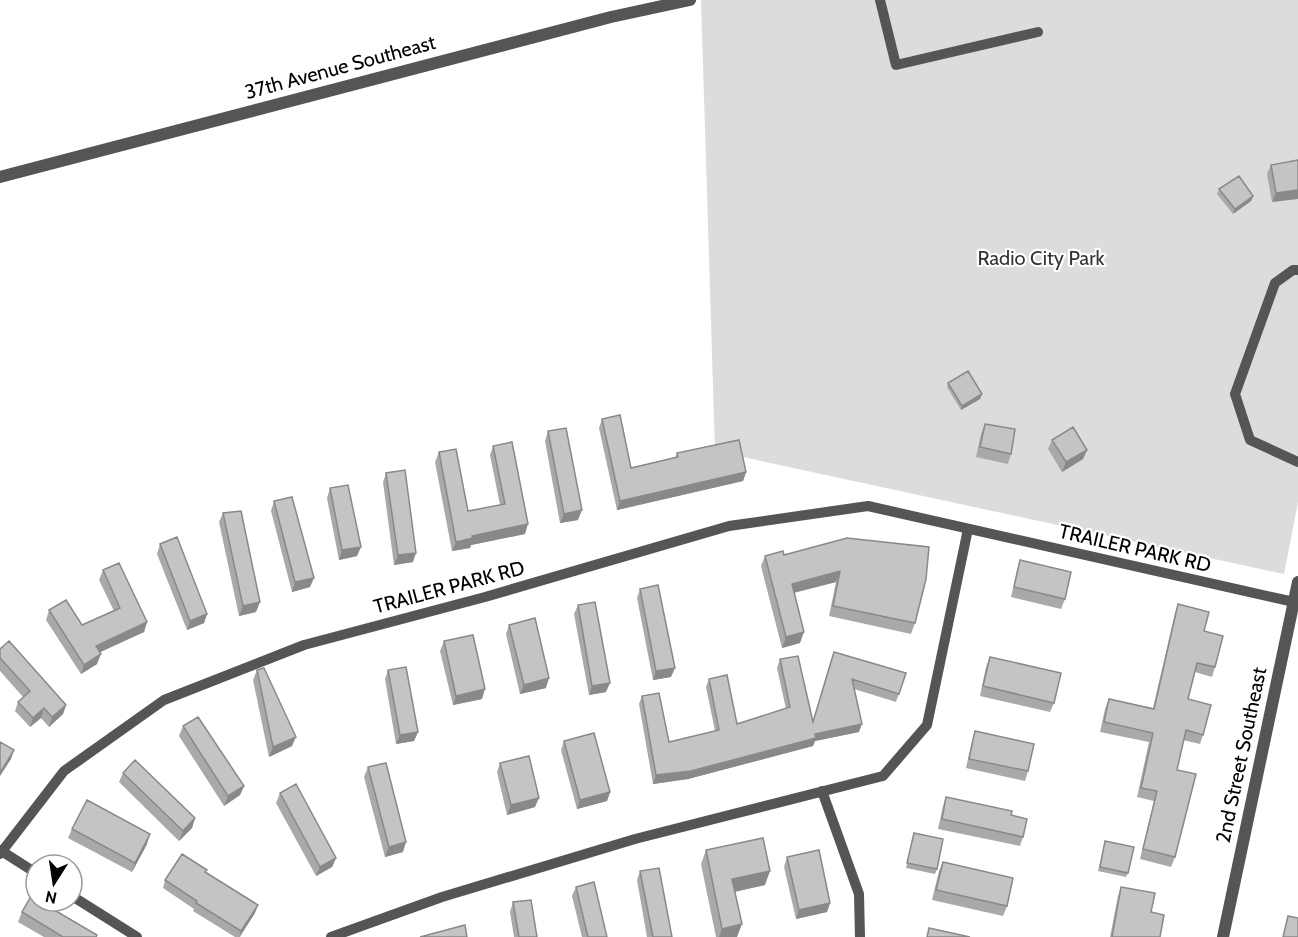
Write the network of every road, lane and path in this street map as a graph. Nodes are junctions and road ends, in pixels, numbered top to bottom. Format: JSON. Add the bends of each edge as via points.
{"nodes":[{"id":1,"x":690,"y":0,"type":"edge"},
{"id":2,"x":880,"y":0,"type":"edge"},
{"id":3,"x":1038,"y":32,"type":"dead end"},
{"id":4,"x":0,"y":177,"type":"edge"},
{"id":5,"x":1298,"y":270,"type":"edge"},
{"id":6,"x":1298,"y":462,"type":"edge"},
{"id":7,"x":968,"y":529,"type":"junction"},
{"id":8,"x":1298,"y":582,"type":"edge"},
{"id":9,"x":1296,"y":603,"type":"edge"},
{"id":10,"x":822,"y":791,"type":"junction"},
{"id":11,"x":0,"y":852,"type":"edge"},
{"id":12,"x":24,"y":866,"type":"edge"},
{"id":13,"x":84,"y":904,"type":"edge"},
{"id":14,"x":137,"y":937,"type":"edge"},
{"id":15,"x":331,"y":937,"type":"edge"},
{"id":16,"x":860,"y":937,"type":"edge"},
{"id":17,"x":1223,"y":937,"type":"edge"}],
"edges":[{"from":1,"to":4,"type":"street","name":"37th Avenue Southeast","via":[[611,17]]},
{"from":2,"to":3,"type":"lane","via":[[896,65]]},
{"from":5,"to":6,"type":"lane","via":[[1275,283],[1235,394],[1250,440]]},
{"from":7,"to":9,"type":"lane","name":"TRAILER PARK RD"},
{"from":7,"to":10,"type":"lane","via":[[927,725],[883,776]]},
{"from":7,"to":11,"type":"lane","name":"TRAILER PARK RD","via":[[868,506],[729,526],[304,645],[164,700],[64,771]]},
{"from":8,"to":9,"type":"street","name":"2nd Street Southeast"},
{"from":9,"to":17,"type":"street","name":"2nd Street Southeast"},
{"from":10,"to":15,"type":"lane","via":[[623,843],[442,897]]},
{"from":10,"to":16,"type":"lane","via":[[859,894]]},
{"from":11,"to":12,"type":"lane","name":"TRAILER PARK RD"},
{"from":13,"to":14,"type":"lane"}]}
